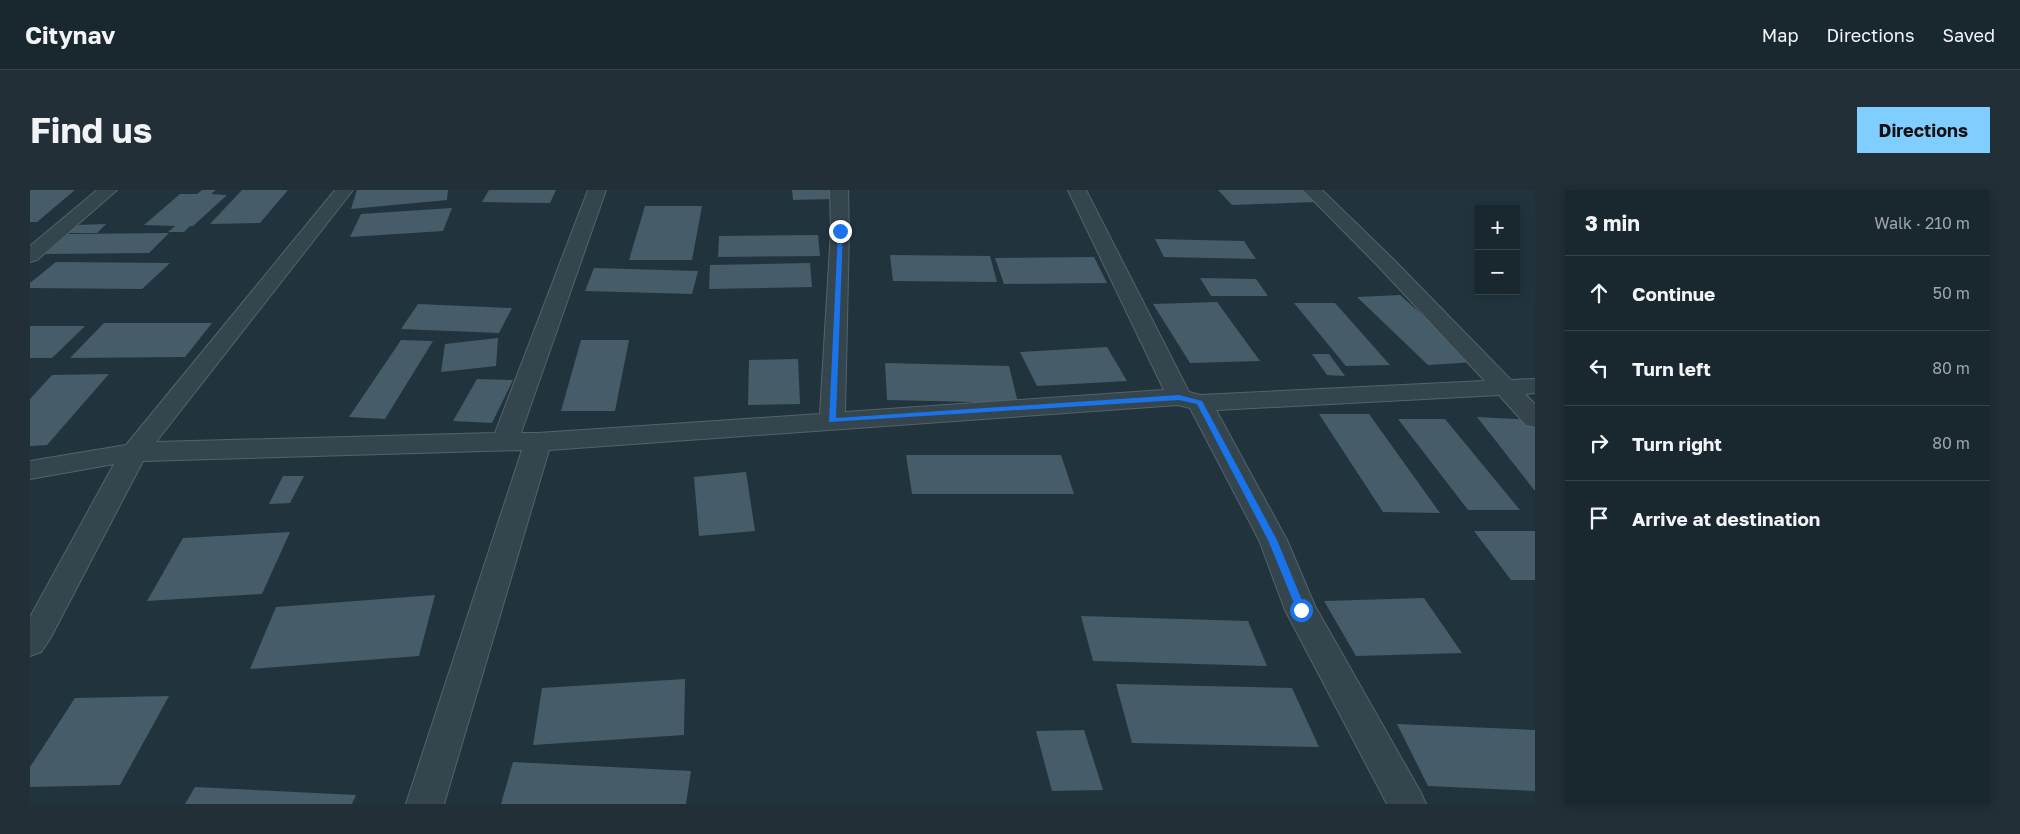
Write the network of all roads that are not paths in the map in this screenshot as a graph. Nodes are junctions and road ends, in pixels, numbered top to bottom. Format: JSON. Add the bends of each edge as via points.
{"nodes":[{"id":1,"x":108,"y":190,"type":"edge"},
{"id":2,"x":344,"y":190,"type":"edge"},
{"id":3,"x":597,"y":190,"type":"edge"},
{"id":4,"x":839,"y":190,"type":"edge"},
{"id":5,"x":1077,"y":190,"type":"edge"},
{"id":6,"x":1312,"y":190,"type":"edge"},
{"id":7,"x":30,"y":256,"type":"edge"},
{"id":8,"x":1535,"y":386,"type":"edge"},
{"id":9,"x":1504,"y":387,"type":"junction"},
{"id":10,"x":1189,"y":400,"type":"junction"},
{"id":11,"x":1535,"y":419,"type":"edge"},
{"id":12,"x":832,"y":421,"type":"junction"},
{"id":13,"x":505,"y":441,"type":"junction"},
{"id":14,"x":538,"y":442,"type":"junction"},
{"id":15,"x":134,"y":452,"type":"junction"},
{"id":16,"x":30,"y":470,"type":"edge"},
{"id":17,"x":30,"y":642,"type":"edge"},
{"id":18,"x":425,"y":804,"type":"edge"},
{"id":19,"x":1408,"y":804,"type":"edge"}],
"edges":[{"from":1,"to":7,"type":"street"},
{"from":2,"to":15,"type":"street"},
{"from":3,"to":13,"type":"street"},
{"from":4,"to":12,"type":"street","via":[[840,241]]},
{"from":5,"to":10,"type":"street"},
{"from":6,"to":9,"type":"street"},
{"from":8,"to":9,"type":"street"},
{"from":9,"to":10,"type":"street"},
{"from":9,"to":11,"type":"street"},
{"from":10,"to":12,"type":"street"},
{"from":10,"to":19,"type":"street","via":[[1272,540],[1301,610]]},
{"from":12,"to":14,"type":"street"},
{"from":13,"to":14,"type":"street"},
{"from":13,"to":15,"type":"street"},
{"from":14,"to":18,"type":"street"},
{"from":15,"to":16,"type":"street"},
{"from":15,"to":17,"type":"street"}]}
